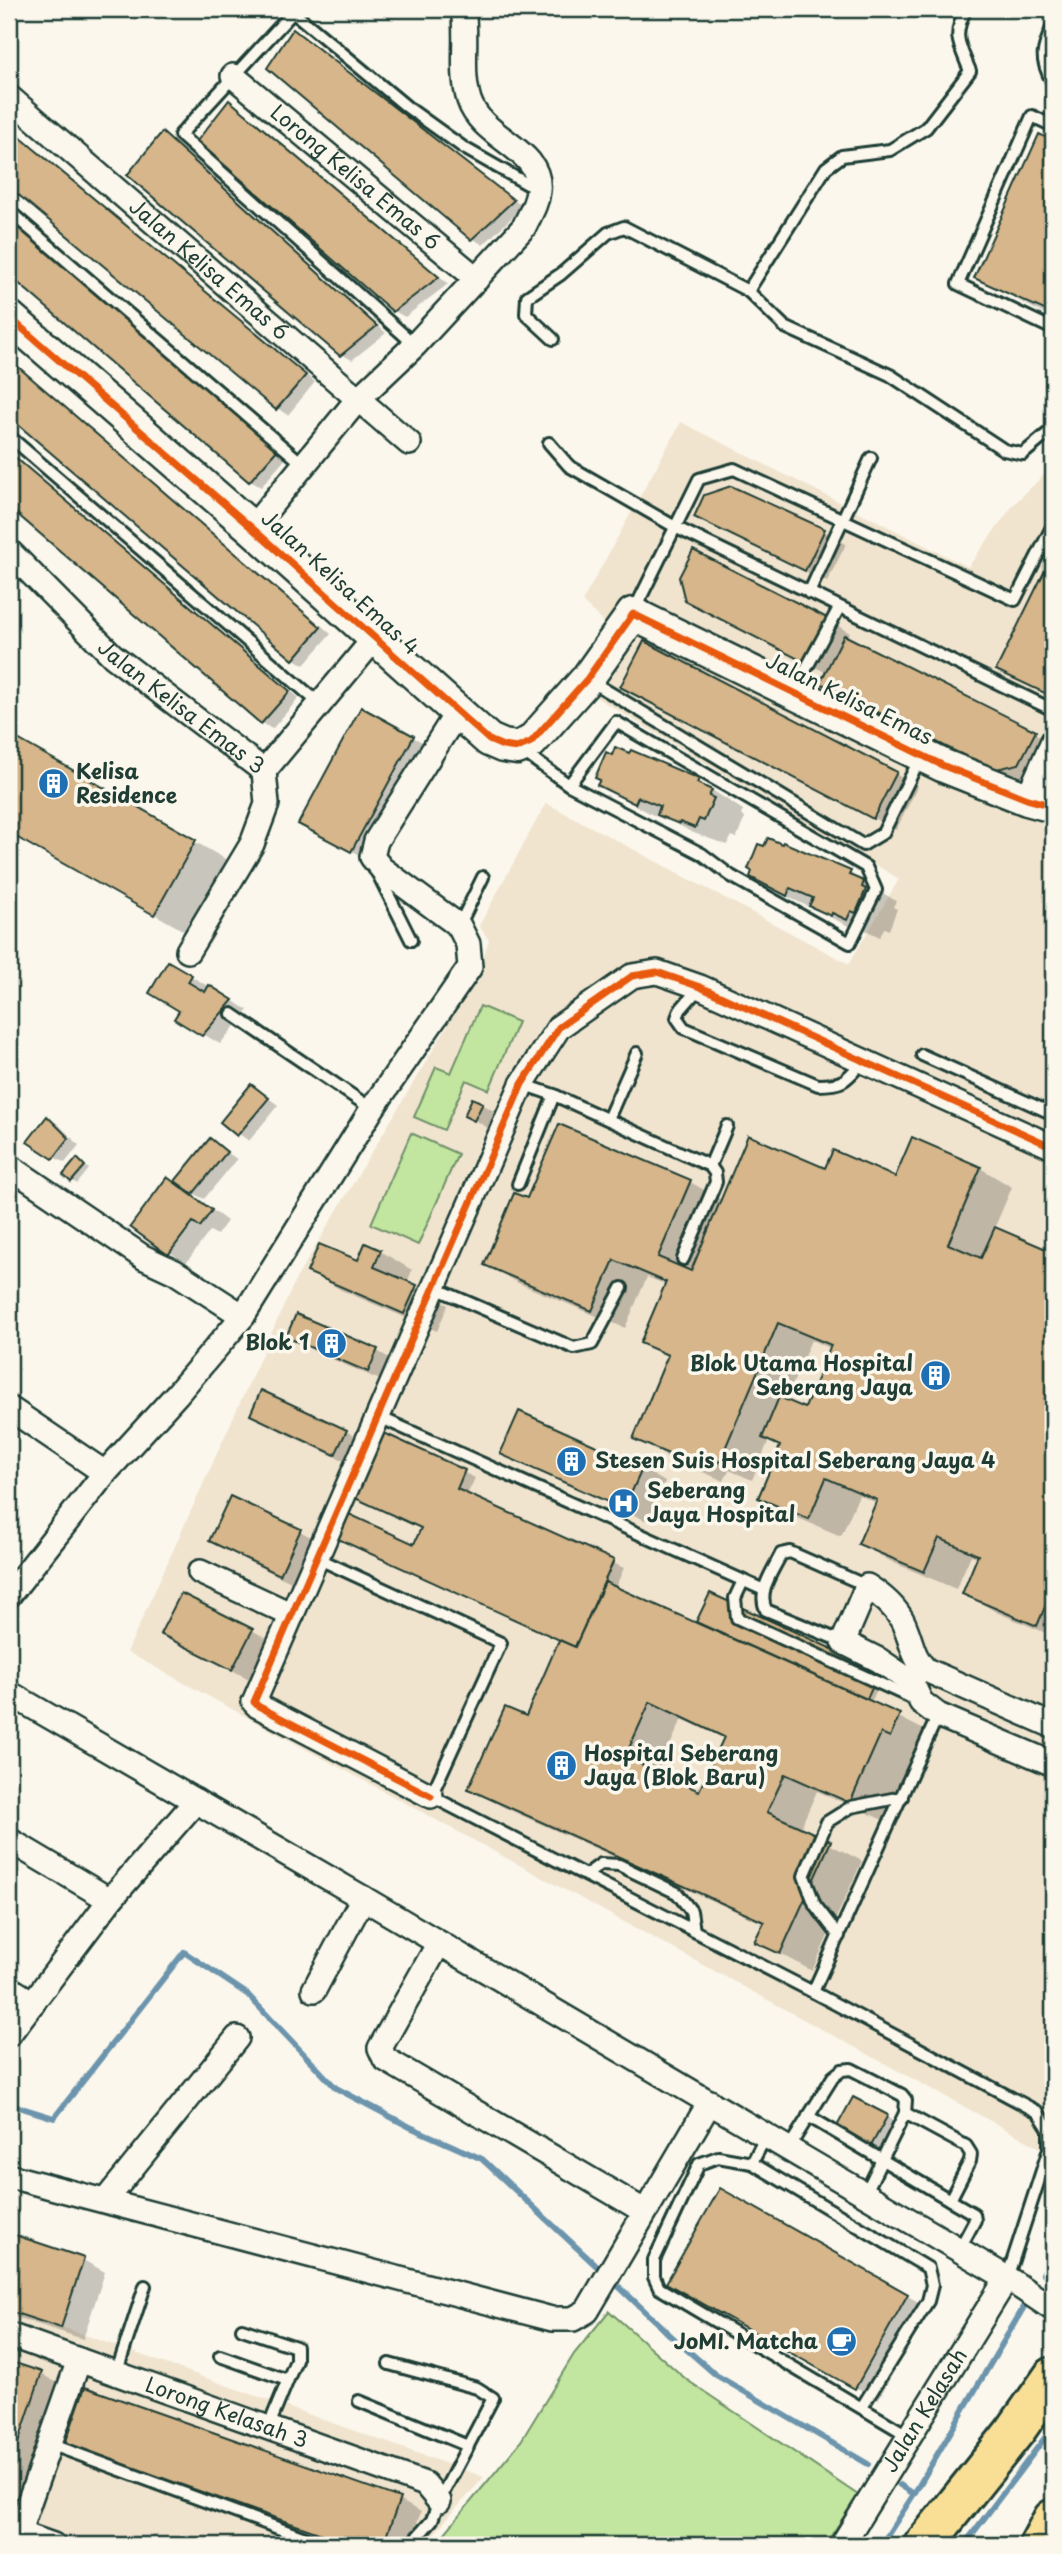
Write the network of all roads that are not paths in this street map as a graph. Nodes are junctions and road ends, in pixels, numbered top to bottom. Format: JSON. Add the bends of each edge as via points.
{"nodes":[{"id":1,"x":463,"y":9,"type":"edge"},
{"id":2,"x":966,"y":9,"type":"edge"},
{"id":3,"x":1053,"y":26,"type":"edge"},
{"id":4,"x":233,"y":76,"type":"junction"},
{"id":5,"x":1053,"y":83,"type":"edge"},
{"id":6,"x":9,"y":97,"type":"edge"},
{"id":7,"x":1053,"y":126,"type":"edge"},
{"id":8,"x":539,"y":190,"type":"junction"},
{"id":9,"x":9,"y":211,"type":"edge"},
{"id":10,"x":477,"y":279,"type":"junction"},
{"id":11,"x":748,"y":291,"type":"junction"},
{"id":12,"x":9,"y":317,"type":"edge"},
{"id":13,"x":1053,"y":329,"type":"edge"},
{"id":14,"x":552,"y":339,"type":"dead end"},
{"id":15,"x":415,"y":345,"type":"junction"},
{"id":16,"x":358,"y":399,"type":"junction"},
{"id":17,"x":1053,"y":429,"type":"edge"},
{"id":18,"x":9,"y":436,"type":"edge"},
{"id":19,"x":409,"y":443,"type":"dead end"},
{"id":20,"x":550,"y":443,"type":"dead end"},
{"id":21,"x":871,"y":458,"type":"dead end"},
{"id":22,"x":304,"y":465,"type":"junction"},
{"id":23,"x":843,"y":519,"type":"junction"},
{"id":24,"x":1053,"y":525,"type":"edge"},
{"id":25,"x":251,"y":528,"type":"junction"},
{"id":26,"x":677,"y":528,"type":"junction"},
{"id":27,"x":11,"y":557,"type":"edge"},
{"id":28,"x":809,"y":593,"type":"junction"},
{"id":29,"x":839,"y":608,"type":"junction"},
{"id":30,"x":633,"y":614,"type":"junction"},
{"id":31,"x":374,"y":639,"type":"junction"},
{"id":32,"x":587,"y":679,"type":"junction"},
{"id":33,"x":794,"y":691,"type":"junction"},
{"id":34,"x":320,"y":704,"type":"junction"},
{"id":35,"x":1053,"y":710,"type":"edge"},
{"id":36,"x":458,"y":711,"type":"junction"},
{"id":37,"x":1053,"y":741,"type":"edge"},
{"id":38,"x":517,"y":748,"type":"junction"},
{"id":39,"x":922,"y":754,"type":"junction"},
{"id":40,"x":264,"y":771,"type":"junction"},
{"id":41,"x":569,"y":785,"type":"junction"},
{"id":42,"x":1040,"y":802,"type":"edge"},
{"id":43,"x":372,"y":857,"type":"junction"},
{"id":44,"x":483,"y":877,"type":"dead end"},
{"id":45,"x":459,"y":926,"type":"junction"},
{"id":46,"x":411,"y":940,"type":"dead end"},
{"id":47,"x":188,"y":951,"type":"dead end"},
{"id":48,"x":700,"y":987,"type":"junction"},
{"id":49,"x":232,"y":1014,"type":"dead end"},
{"id":50,"x":637,"y":1053,"type":"dead end"},
{"id":51,"x":922,"y":1055,"type":"dead end"},
{"id":52,"x":863,"y":1061,"type":"junction"},
{"id":53,"x":522,"y":1084,"type":"junction"},
{"id":54,"x":554,"y":1095,"type":"junction"},
{"id":55,"x":372,"y":1109,"type":"junction"},
{"id":56,"x":1053,"y":1114,"type":"edge"},
{"id":57,"x":608,"y":1119,"type":"junction"},
{"id":58,"x":727,"y":1126,"type":"dead end"},
{"id":59,"x":1053,"y":1147,"type":"edge"},
{"id":60,"x":9,"y":1166,"type":"edge"},
{"id":61,"x":710,"y":1166,"type":"junction"},
{"id":62,"x":519,"y":1184,"type":"dead end"},
{"id":63,"x":683,"y":1259,"type":"dead end"},
{"id":64,"x":435,"y":1288,"type":"junction"},
{"id":65,"x":622,"y":1288,"type":"dead end"},
{"id":66,"x":243,"y":1315,"type":"junction"},
{"id":67,"x":9,"y":1408,"type":"edge"},
{"id":68,"x":379,"y":1418,"type":"junction"},
{"id":69,"x":105,"y":1472,"type":"junction"},
{"id":70,"x":317,"y":1558,"type":"junction"},
{"id":71,"x":200,"y":1572,"type":"dead end"},
{"id":72,"x":743,"y":1581,"type":"junction"},
{"id":73,"x":867,"y":1586,"type":"junction"},
{"id":74,"x":764,"y":1590,"type":"junction"},
{"id":75,"x":9,"y":1595,"type":"edge"},
{"id":76,"x":292,"y":1615,"type":"junction"},
{"id":77,"x":843,"y":1642,"type":"junction"},
{"id":78,"x":9,"y":1693,"type":"edge"},
{"id":79,"x":930,"y":1709,"type":"junction"},
{"id":80,"x":1031,"y":1716,"type":"junction"},
{"id":81,"x":1053,"y":1726,"type":"edge"},
{"id":82,"x":1017,"y":1748,"type":"junction"},
{"id":83,"x":1053,"y":1764,"type":"edge"},
{"id":84,"x":431,"y":1796,"type":"junction"},
{"id":85,"x":902,"y":1797,"type":"junction"},
{"id":86,"x":196,"y":1801,"type":"junction"},
{"id":87,"x":9,"y":1840,"type":"edge"},
{"id":88,"x":586,"y":1875,"type":"junction"},
{"id":89,"x":363,"y":1898,"type":"junction"},
{"id":90,"x":110,"y":1900,"type":"junction"},
{"id":91,"x":694,"y":1931,"type":"junction"},
{"id":92,"x":839,"y":1936,"type":"junction"},
{"id":93,"x":439,"y":1943,"type":"junction"},
{"id":94,"x":9,"y":1988,"type":"edge"},
{"id":95,"x":314,"y":1990,"type":"dead end"},
{"id":96,"x":813,"y":1992,"type":"junction"},
{"id":97,"x":33,"y":2003,"type":"junction"},
{"id":98,"x":9,"y":2034,"type":"edge"},
{"id":99,"x":237,"y":2038,"type":"dead end"},
{"id":100,"x":710,"y":2102,"type":"junction"},
{"id":101,"x":905,"y":2113,"type":"junction"},
{"id":102,"x":808,"y":2116,"type":"junction"},
{"id":103,"x":766,"y":2136,"type":"junction"},
{"id":104,"x":789,"y":2149,"type":"junction"},
{"id":105,"x":882,"y":2159,"type":"junction"},
{"id":106,"x":752,"y":2163,"type":"junction"},
{"id":107,"x":9,"y":2176,"type":"edge"},
{"id":108,"x":865,"y":2194,"type":"junction"},
{"id":109,"x":106,"y":2200,"type":"junction"},
{"id":110,"x":950,"y":2200,"type":"junction"},
{"id":111,"x":644,"y":2211,"type":"junction"},
{"id":112,"x":959,"y":2250,"type":"junction"},
{"id":113,"x":1007,"y":2278,"type":"junction"},
{"id":114,"x":145,"y":2286,"type":"dead end"},
{"id":115,"x":1053,"y":2309,"type":"edge"},
{"id":116,"x":242,"y":2329,"type":"dead end"},
{"id":117,"x":9,"y":2335,"type":"edge"},
{"id":118,"x":220,"y":2356,"type":"dead end"},
{"id":119,"x":79,"y":2360,"type":"junction"},
{"id":120,"x":389,"y":2364,"type":"dead end"},
{"id":121,"x":116,"y":2374,"type":"junction"},
{"id":122,"x":1053,"y":2376,"type":"edge"},
{"id":123,"x":287,"y":2380,"type":"junction"},
{"id":124,"x":359,"y":2401,"type":"dead end"},
{"id":125,"x":862,"y":2407,"type":"junction"},
{"id":126,"x":268,"y":2428,"type":"junction"},
{"id":127,"x":909,"y":2436,"type":"junction"},
{"id":128,"x":50,"y":2444,"type":"junction"},
{"id":129,"x":468,"y":2446,"type":"junction"},
{"id":130,"x":439,"y":2501,"type":"junction"},
{"id":131,"x":1053,"y":2519,"type":"edge"},
{"id":132,"x":16,"y":2539,"type":"edge"},
{"id":133,"x":53,"y":2545,"type":"edge"},
{"id":134,"x":324,"y":2545,"type":"edge"},
{"id":135,"x":410,"y":2545,"type":"edge"},
{"id":136,"x":842,"y":2545,"type":"edge"},
{"id":137,"x":924,"y":2545,"type":"edge"},
{"id":138,"x":1040,"y":2545,"type":"edge"}],
"edges":[{"from":1,"to":8,"type":"street","via":[[470,103],[487,129],[530,161]]},
{"from":2,"to":11,"type":"lane","via":[[956,27],[970,71],[926,128],[890,150],[842,156],[826,168]]},
{"from":3,"to":5,"type":"lane","via":[[1043,48],[1044,67]]},
{"from":4,"to":8,"type":"lane","via":[[293,12],[416,114],[464,148]]},
{"from":4,"to":10,"type":"street","name":"Lorong Kelisa Emas 6"},
{"from":4,"to":15,"type":"lane","via":[[180,135]]},
{"from":6,"to":16,"type":"street","name":"Jalan Kelisa Emas 6"},
{"from":7,"to":13,"type":"lane","via":[[1032,116],[958,284]]},
{"from":8,"to":10,"type":"street","via":[[524,226]]},
{"from":9,"to":22,"type":"lane"},
{"from":10,"to":15,"type":"street"},
{"from":11,"to":14,"type":"lane","via":[[624,227],[608,233],[527,297],[526,314]]},
{"from":11,"to":17,"type":"lane","via":[[785,327],[890,375],[1004,450],[1023,454]]},
{"from":12,"to":25,"type":"street","name":"Jalan Kelisa Emas 4"},
{"from":15,"to":16,"type":"street"},
{"from":16,"to":19,"type":"street","name":"Jalan Kelisa Emas 6"},
{"from":16,"to":22,"type":"street"},
{"from":18,"to":34,"type":"lane"},
{"from":20,"to":26,"type":"lane","via":[[569,466]]},
{"from":21,"to":23,"type":"lane"},
{"from":22,"to":25,"type":"street"},
{"from":23,"to":24,"type":"lane","via":[[1015,600]]},
{"from":23,"to":26,"type":"lane","via":[[734,469],[699,479]]},
{"from":23,"to":28,"type":"lane"},
{"from":25,"to":31,"type":"street","name":"Jalan Kelisa Emas 4"},
{"from":26,"to":28,"type":"lane"},
{"from":26,"to":30,"type":"lane"},
{"from":27,"to":40,"type":"street","name":"Jalan Kelisa Emas 3","via":[[113,656]]},
{"from":28,"to":29,"type":"lane"},
{"from":29,"to":33,"type":"lane"},
{"from":29,"to":35,"type":"lane"},
{"from":30,"to":32,"type":"street"},
{"from":30,"to":33,"type":"street","name":"Jalan Kelisa Emas"},
{"from":31,"to":34,"type":"street","name":"Jalan Kelisa Emas 3"},
{"from":31,"to":36,"type":"street","name":"Jalan Kelisa Emas 4"},
{"from":32,"to":38,"type":"street","via":[[531,742]]},
{"from":32,"to":39,"type":"lane","via":[[863,845],[883,833]]},
{"from":33,"to":39,"type":"street","name":"Jalan Kelisa Emas"},
{"from":34,"to":40,"type":"street","name":"Jalan Kelisa Emas 3"},
{"from":36,"to":38,"type":"street","name":"Jalan Kelisa Emas 4","via":[[489,740]]},
{"from":36,"to":43,"type":"street","via":[[376,841]]},
{"from":37,"to":42,"type":"street"},
{"from":38,"to":41,"type":"lane"},
{"from":39,"to":42,"type":"street","name":"Jalan Kelisa Emas"},
{"from":40,"to":47,"type":"street","via":[[267,804],[252,844]]},
{"from":41,"to":41,"type":"lane","via":[[616,722],[866,867],[876,890],[850,943],[731,876],[702,854]]},
{"from":43,"to":45,"type":"street"},
{"from":43,"to":46,"type":"lane"},
{"from":44,"to":45,"type":"lane"},
{"from":45,"to":55,"type":"street","via":[[468,944],[470,967]]},
{"from":48,"to":52,"type":"street"},
{"from":48,"to":52,"type":"lane","via":[[680,1010],[677,1018],[684,1028],[818,1085],[837,1085]]},
{"from":48,"to":53,"type":"street","via":[[657,972],[632,976],[559,1027]]},
{"from":49,"to":55,"type":"lane"},
{"from":50,"to":57,"type":"lane"},
{"from":51,"to":56,"type":"lane"},
{"from":52,"to":59,"type":"street"},
{"from":53,"to":54,"type":"lane"},
{"from":53,"to":64,"type":"street"},
{"from":54,"to":57,"type":"lane"},
{"from":54,"to":62,"type":"lane"},
{"from":55,"to":66,"type":"street"},
{"from":57,"to":61,"type":"lane"},
{"from":58,"to":61,"type":"lane"},
{"from":60,"to":66,"type":"street","via":[[143,1257]]},
{"from":61,"to":63,"type":"lane","via":[[716,1182]]},
{"from":64,"to":65,"type":"lane","via":[[574,1348],[592,1344]]},
{"from":64,"to":68,"type":"street"},
{"from":66,"to":69,"type":"street"},
{"from":67,"to":69,"type":"street"},
{"from":68,"to":70,"type":"street"},
{"from":68,"to":72,"type":"lane"},
{"from":69,"to":75,"type":"street"},
{"from":70,"to":76,"type":"street"},
{"from":70,"to":84,"type":"lane","via":[[501,1643]]},
{"from":71,"to":76,"type":"street"},
{"from":72,"to":74,"type":"lane"},
{"from":72,"to":79,"type":"lane","via":[[735,1598],[737,1618]]},
{"from":73,"to":74,"type":"lane","via":[[790,1552],[781,1553]]},
{"from":73,"to":77,"type":"street"},
{"from":73,"to":80,"type":"street","via":[[885,1598],[902,1619],[918,1663],[926,1670]]},
{"from":74,"to":77,"type":"lane","via":[[761,1600],[766,1610]]},
{"from":76,"to":84,"type":"street","via":[[254,1702]]},
{"from":77,"to":79,"type":"street","via":[[904,1677]]},
{"from":78,"to":86,"type":"street"},
{"from":79,"to":82,"type":"street"},
{"from":79,"to":85,"type":"lane"},
{"from":80,"to":81,"type":"street"},
{"from":80,"to":82,"type":"street"},
{"from":82,"to":83,"type":"street"},
{"from":84,"to":88,"type":"lane"},
{"from":85,"to":92,"type":"lane"},
{"from":85,"to":92,"type":"lane","via":[[851,1807],[827,1822],[804,1876],[815,1905]]},
{"from":86,"to":89,"type":"street"},
{"from":86,"to":90,"type":"street"},
{"from":87,"to":90,"type":"street"},
{"from":88,"to":91,"type":"lane"},
{"from":88,"to":91,"type":"lane","via":[[601,1864],[619,1865],[677,1893],[691,1912]]},
{"from":89,"to":93,"type":"street"},
{"from":89,"to":95,"type":"street"},
{"from":90,"to":97,"type":"street"},
{"from":91,"to":96,"type":"lane"},
{"from":92,"to":96,"type":"lane"},
{"from":93,"to":100,"type":"street"},
{"from":93,"to":111,"type":"street","via":[[380,2048],[385,2059]]},
{"from":94,"to":97,"type":"street"},
{"from":96,"to":113,"type":"lane","via":[[1038,2112],[1049,2129],[1049,2149]]},
{"from":97,"to":98,"type":"street"},
{"from":99,"to":109,"type":"street"},
{"from":100,"to":103,"type":"street"},
{"from":100,"to":111,"type":"street"},
{"from":101,"to":102,"type":"lane","via":[[902,2095],[851,2069],[833,2077]]},
{"from":101,"to":105,"type":"lane"},
{"from":101,"to":110,"type":"lane","via":[[966,2146],[971,2154]]},
{"from":102,"to":104,"type":"lane"},
{"from":102,"to":105,"type":"lane"},
{"from":103,"to":104,"type":"street"},
{"from":103,"to":106,"type":"lane"},
{"from":104,"to":108,"type":"street"},
{"from":105,"to":108,"type":"lane"},
{"from":105,"to":110,"type":"lane"},
{"from":106,"to":125,"type":"lane","via":[[928,2268],[932,2286],[928,2301]]},
{"from":106,"to":125,"type":"lane","via":[[718,2157],[699,2164],[654,2260],[654,2277],[659,2288]]},
{"from":107,"to":109,"type":"street"},
{"from":108,"to":112,"type":"street"},
{"from":109,"to":111,"type":"street","via":[[552,2319],[573,2319],[587,2311]]},
{"from":110,"to":112,"type":"lane","via":[[974,2214]]},
{"from":112,"to":113,"type":"street"},
{"from":113,"to":115,"type":"street"},
{"from":113,"to":127,"type":"street","name":"Jalan Kelasah"},
{"from":114,"to":121,"type":"lane"},
{"from":116,"to":123,"type":"lane","via":[[296,2347]]},
{"from":117,"to":119,"type":"street","name":"Lorong Kelasah 3"},
{"from":118,"to":123,"type":"lane"},
{"from":119,"to":121,"type":"street","name":"Lorong Kelasah 3"},
{"from":119,"to":128,"type":"street"},
{"from":120,"to":129,"type":"lane","via":[[477,2388],[493,2398]]},
{"from":121,"to":126,"type":"street","name":"Lorong Kelasah 3"},
{"from":122,"to":137,"type":"highway"},
{"from":123,"to":126,"type":"lane"},
{"from":124,"to":129,"type":"lane"},
{"from":125,"to":127,"type":"lane"},
{"from":126,"to":130,"type":"street","name":"Lorong Kelasah 3","via":[[425,2484]]},
{"from":127,"to":136,"type":"street","name":"Jalan Kelasah"},
{"from":128,"to":132,"type":"street"},
{"from":128,"to":134,"type":"lane"},
{"from":129,"to":130,"type":"lane"},
{"from":130,"to":135,"type":"lane","via":[[432,2520]]},
{"from":131,"to":138,"type":"highway"},
{"from":132,"to":133,"type":"street"}]}
